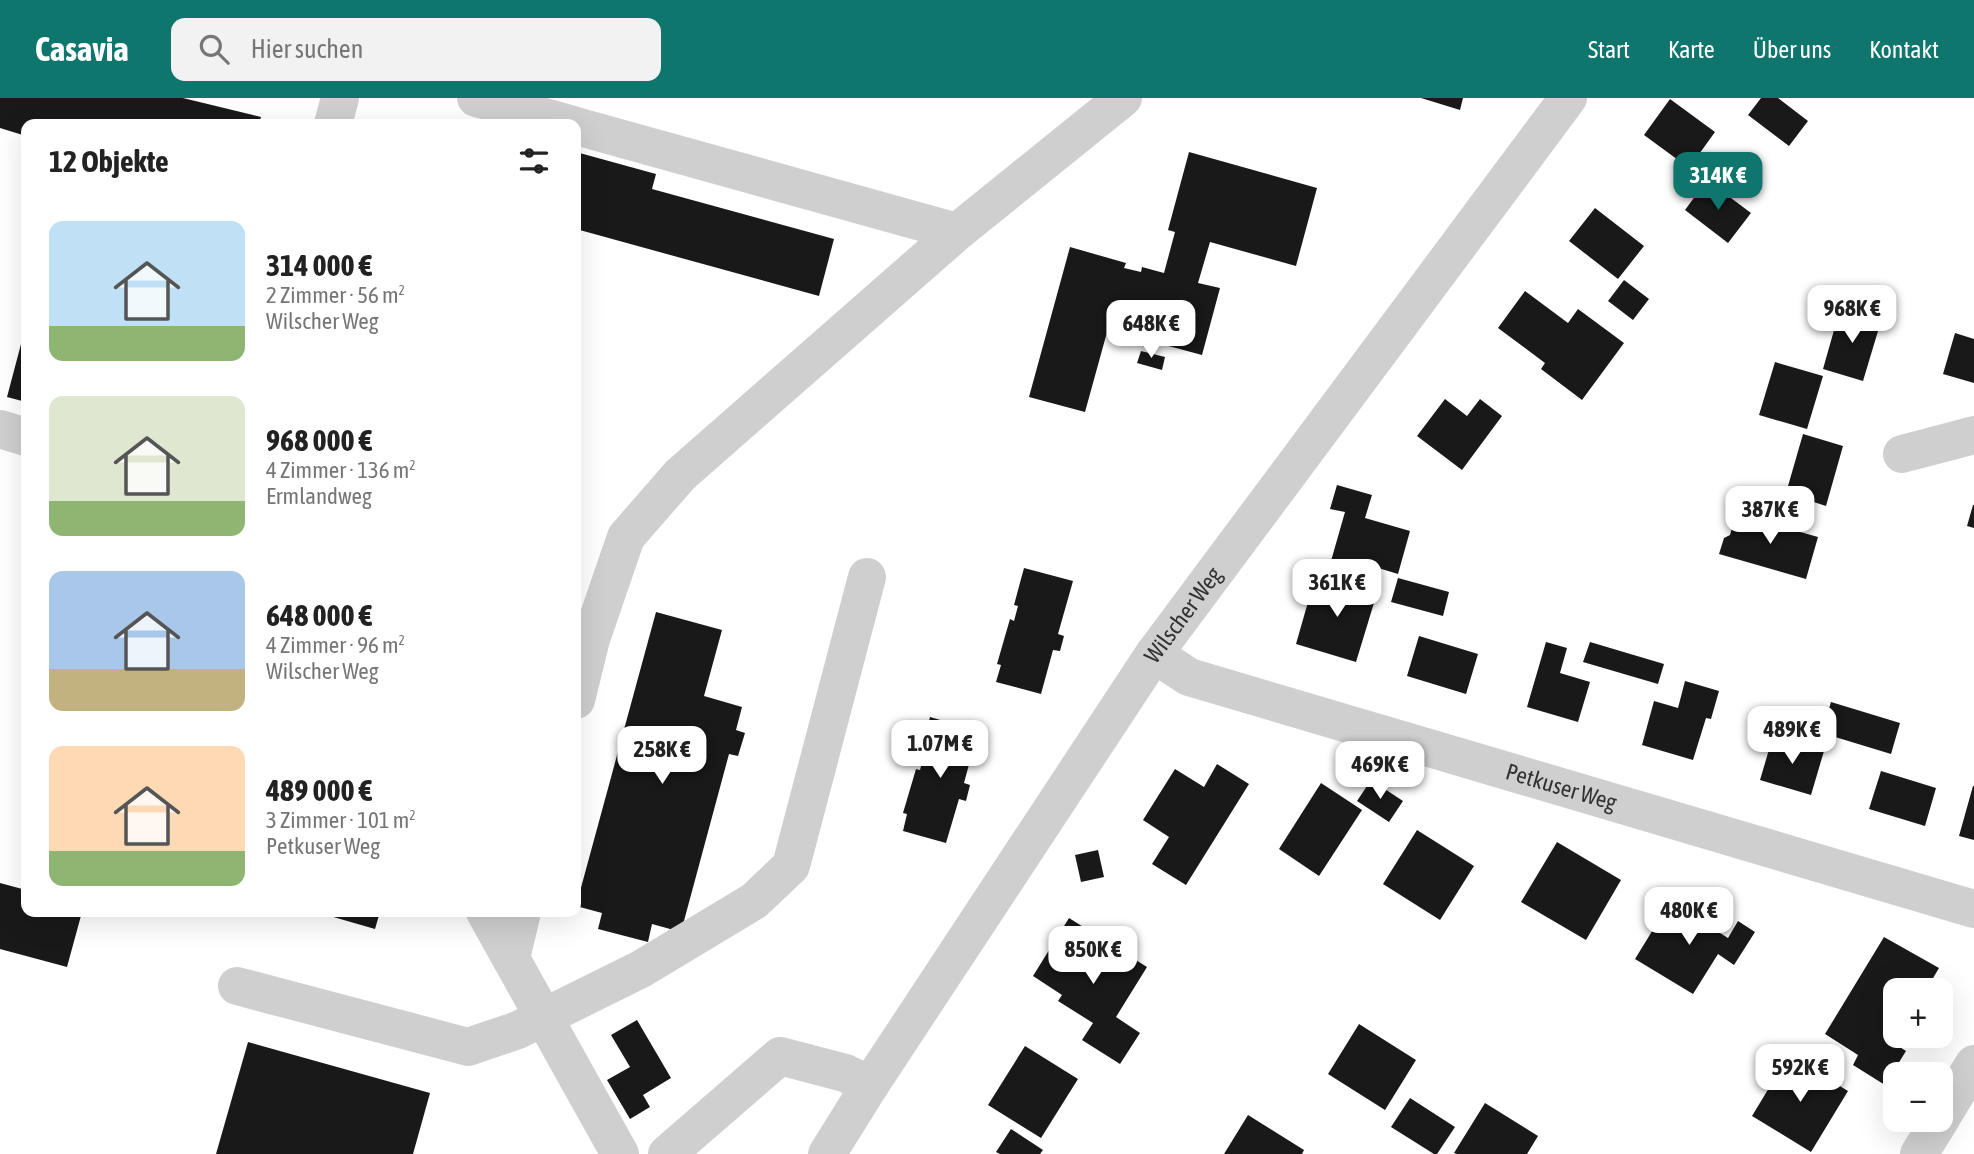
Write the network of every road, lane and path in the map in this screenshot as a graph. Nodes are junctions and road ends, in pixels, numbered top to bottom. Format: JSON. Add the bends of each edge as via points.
{"nodes":[{"id":1,"x":340,"y":98,"type":"edge"},
{"id":2,"x":476,"y":98,"type":"edge"},
{"id":3,"x":1123,"y":98,"type":"edge"},
{"id":4,"x":1568,"y":98,"type":"edge"},
{"id":5,"x":334,"y":119,"type":"edge"},
{"id":6,"x":552,"y":119,"type":"edge"},
{"id":7,"x":581,"y":127,"type":"edge"},
{"id":8,"x":957,"y":232,"type":"junction"},
{"id":9,"x":0,"y":429,"type":"edge"},
{"id":10,"x":21,"y":435,"type":"edge"},
{"id":11,"x":1974,"y":435,"type":"edge"},
{"id":12,"x":1902,"y":454,"type":"dead end"},
{"id":13,"x":867,"y":577,"type":"dead end"},
{"id":14,"x":583,"y":637,"type":"edge"},
{"id":15,"x":1154,"y":654,"type":"junction"},
{"id":16,"x":581,"y":655,"type":"edge"},
{"id":17,"x":1974,"y":909,"type":"edge"},
{"id":18,"x":488,"y":917,"type":"edge"},
{"id":19,"x":521,"y":917,"type":"edge"},
{"id":20,"x":510,"y":958,"type":"junction"},
{"id":21,"x":237,"y":986,"type":"dead end"},
{"id":22,"x":543,"y":1018,"type":"junction"},
{"id":23,"x":1974,"y":1064,"type":"edge"},
{"id":24,"x":870,"y":1086,"type":"junction"},
{"id":25,"x":1953,"y":1098,"type":"edge"},
{"id":26,"x":1932,"y":1132,"type":"edge"},
{"id":27,"x":620,"y":1154,"type":"edge"},
{"id":28,"x":667,"y":1154,"type":"edge"},
{"id":29,"x":827,"y":1154,"type":"edge"},
{"id":30,"x":1919,"y":1154,"type":"edge"}],
"edges":[{"from":1,"to":5,"type":"street"},
{"from":2,"to":6,"type":"street"},
{"from":3,"to":8,"type":"street"},
{"from":4,"to":15,"type":"street","name":"Wilscher Weg"},
{"from":7,"to":8,"type":"street"},
{"from":8,"to":14,"type":"street","via":[[680,475],[626,537]]},
{"from":9,"to":10,"type":"street"},
{"from":11,"to":12,"type":"street"},
{"from":13,"to":22,"type":"street","via":[[791,866],[754,901],[641,970]]},
{"from":14,"to":16,"type":"street"},
{"from":15,"to":17,"type":"street","name":"Petkuser Weg","via":[[1189,677]]},
{"from":15,"to":24,"type":"street","name":"Wilscher Weg"},
{"from":18,"to":20,"type":"street"},
{"from":19,"to":20,"type":"street"},
{"from":20,"to":22,"type":"street"},
{"from":21,"to":22,"type":"street","via":[[468,1047]]},
{"from":22,"to":27,"type":"street"},
{"from":23,"to":25,"type":"street"},
{"from":24,"to":28,"type":"street","via":[[845,1073],[780,1056]]},
{"from":24,"to":29,"type":"street","name":"Wilscher Weg"},
{"from":26,"to":30,"type":"street"}]}
